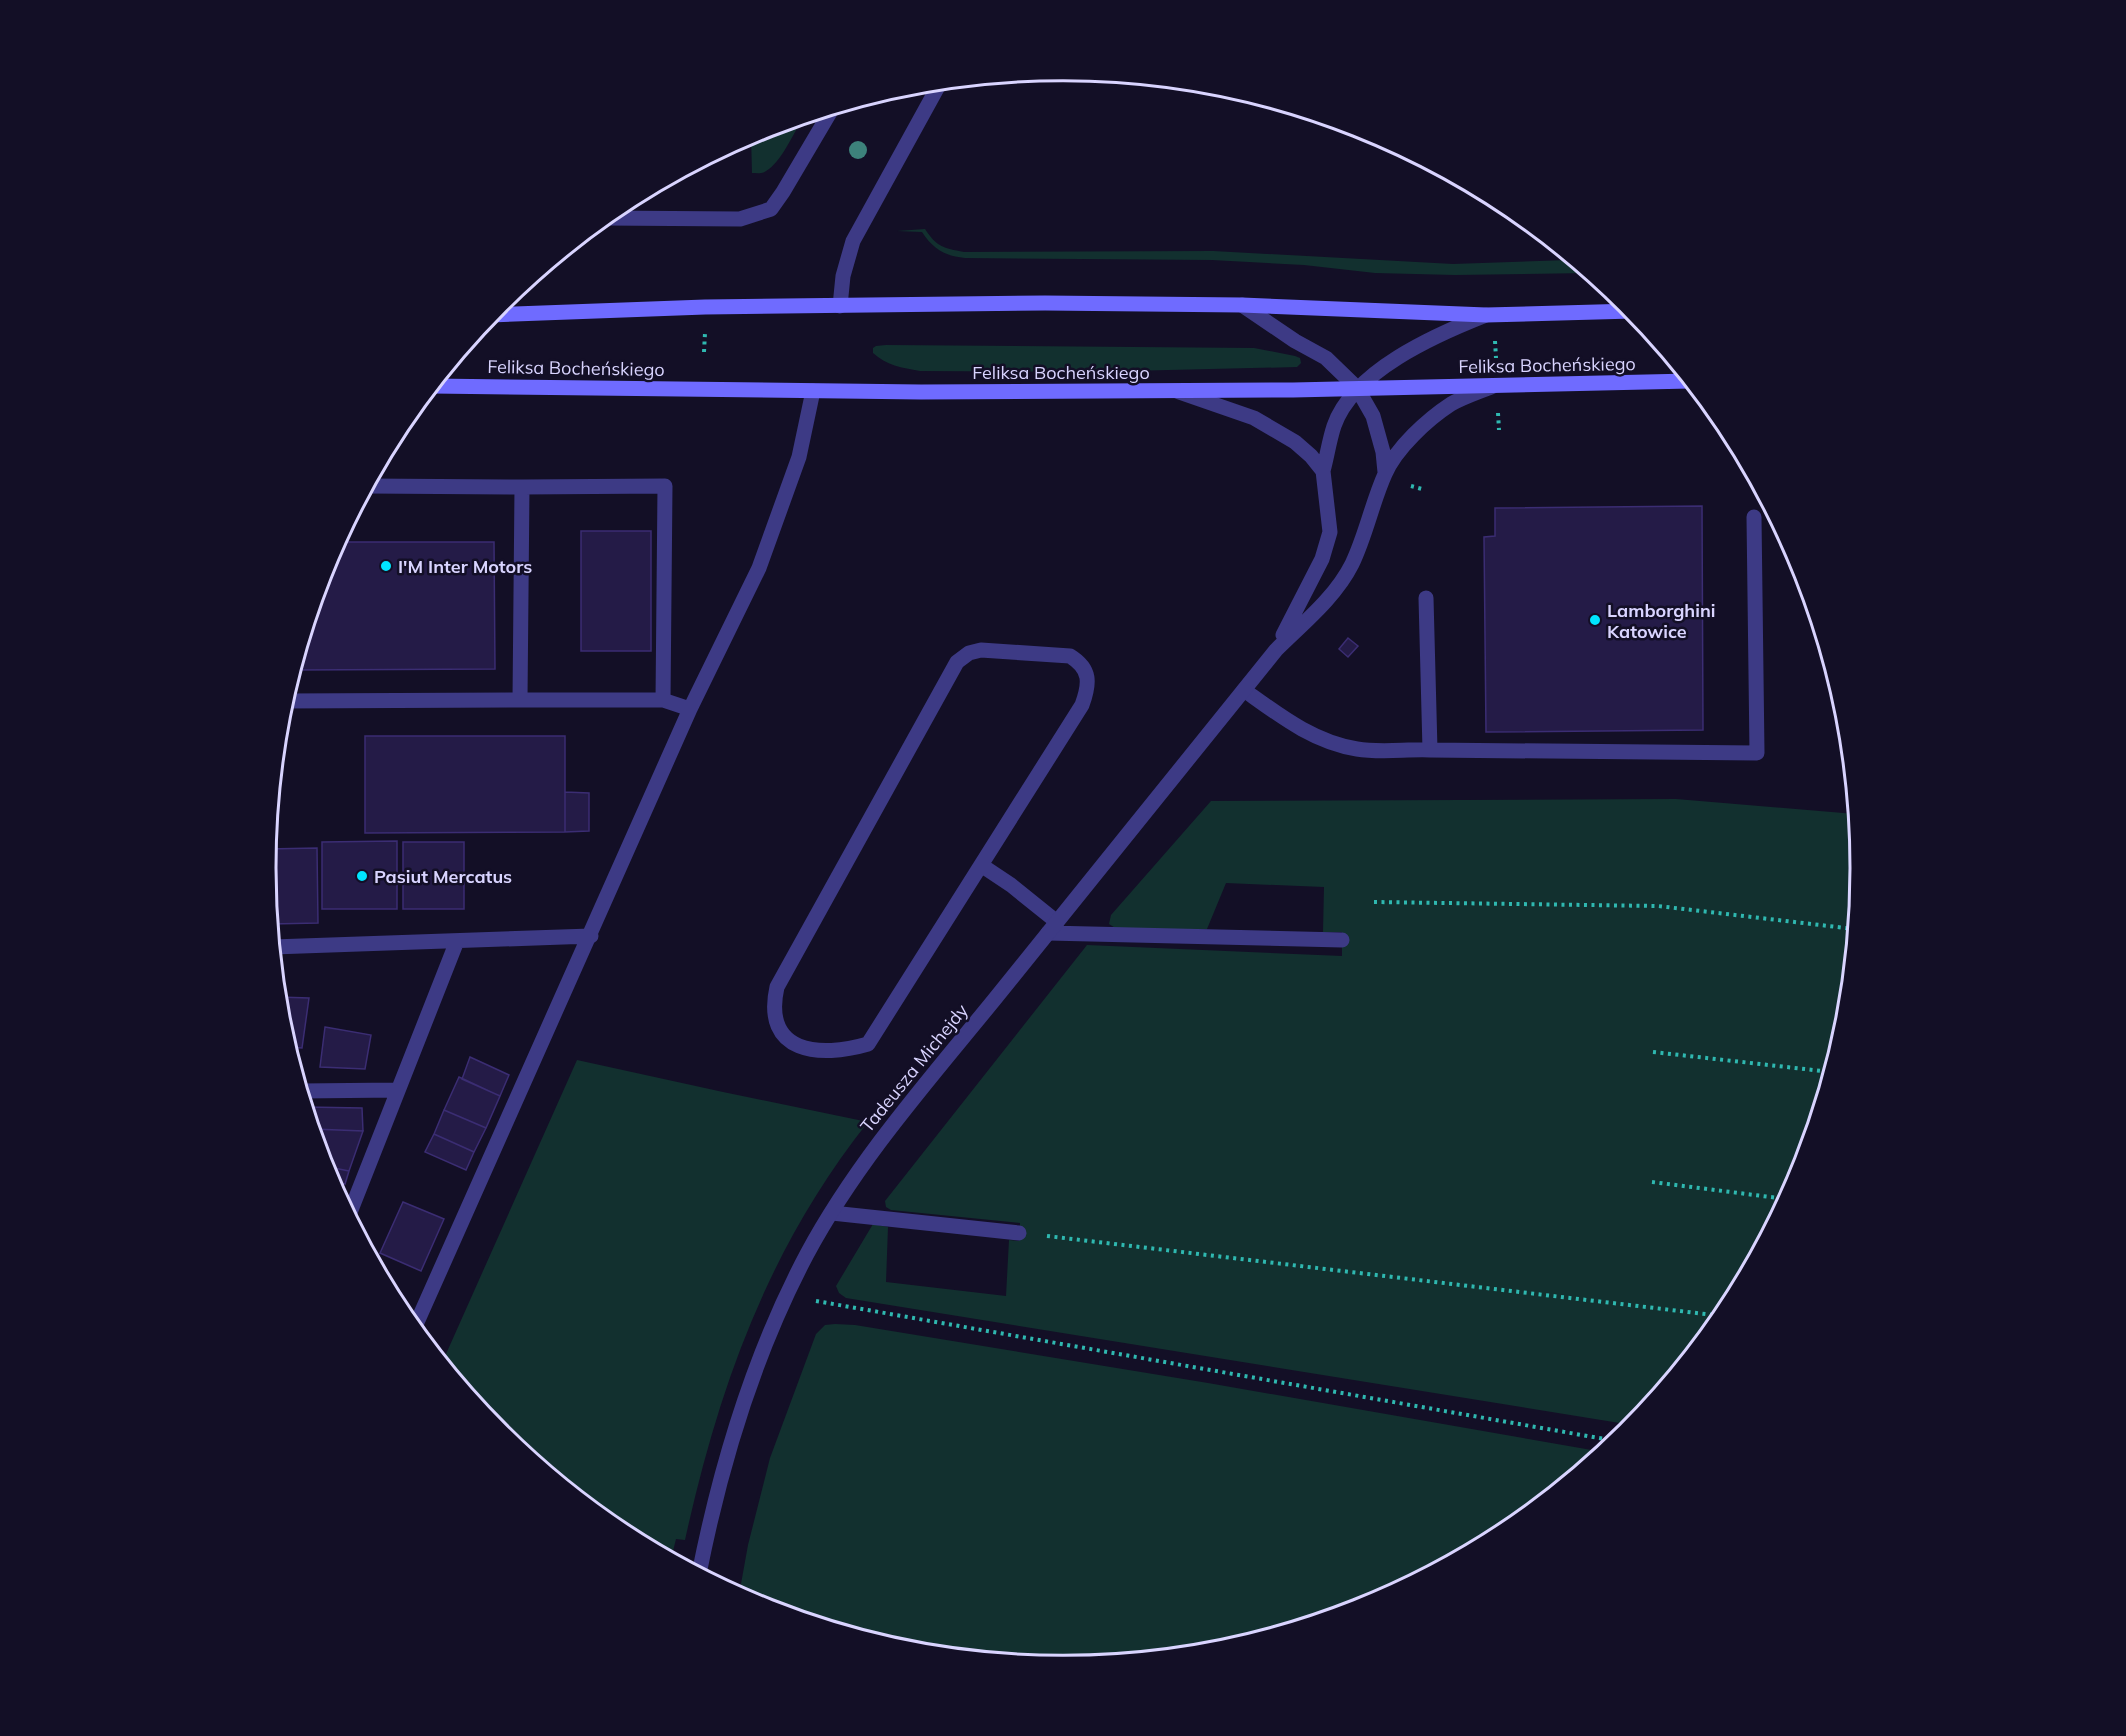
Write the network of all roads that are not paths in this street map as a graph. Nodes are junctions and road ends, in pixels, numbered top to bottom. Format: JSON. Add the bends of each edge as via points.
{"nodes":[{"id":1,"x":935,"y":92,"type":"edge"},
{"id":2,"x":827,"y":118,"type":"edge"},
{"id":3,"x":620,"y":218,"type":"edge"},
{"id":4,"x":1242,"y":305,"type":"junction"},
{"id":5,"x":840,"y":306,"type":"junction"},
{"id":6,"x":1618,"y":311,"type":"edge"},
{"id":7,"x":505,"y":314,"type":"edge"},
{"id":8,"x":1486,"y":315,"type":"junction"},
{"id":9,"x":1681,"y":381,"type":"edge"},
{"id":10,"x":441,"y":386,"type":"edge"},
{"id":11,"x":1493,"y":386,"type":"junction"},
{"id":12,"x":1356,"y":388,"type":"junction"},
{"id":13,"x":813,"y":391,"type":"junction"},
{"id":14,"x":1176,"y":391,"type":"junction"},
{"id":15,"x":1323,"y":471,"type":"junction"},
{"id":16,"x":1385,"y":472,"type":"junction"},
{"id":17,"x":375,"y":486,"type":"edge"},
{"id":18,"x":522,"y":487,"type":"junction"},
{"id":19,"x":1754,"y":517,"type":"dead end"},
{"id":20,"x":1426,"y":598,"type":"dead end"},
{"id":21,"x":1276,"y":650,"type":"junction"},
{"id":22,"x":1244,"y":690,"type":"junction"},
{"id":23,"x":520,"y":700,"type":"junction"},
{"id":24,"x":663,"y":700,"type":"junction"},
{"id":25,"x":294,"y":701,"type":"edge"},
{"id":26,"x":690,"y":709,"type":"junction"},
{"id":27,"x":1431,"y":750,"type":"junction"},
{"id":28,"x":981,"y":865,"type":"junction"},
{"id":29,"x":1052,"y":927,"type":"junction"},
{"id":30,"x":591,"y":936,"type":"junction"},
{"id":31,"x":1342,"y":940,"type":"dead end"},
{"id":32,"x":457,"y":941,"type":"junction"},
{"id":33,"x":281,"y":947,"type":"edge"},
{"id":34,"x":309,"y":1090,"type":"edge"},
{"id":35,"x":397,"y":1090,"type":"junction"},
{"id":36,"x":352,"y":1206,"type":"edge"},
{"id":37,"x":832,"y":1213,"type":"junction"},
{"id":38,"x":1019,"y":1233,"type":"road end"},
{"id":39,"x":419,"y":1319,"type":"edge"},
{"id":40,"x":701,"y":1567,"type":"edge"}],
"edges":[{"from":1,"to":5,"type":"street","via":[[853,241]]},
{"from":2,"to":3,"type":"street","via":[[771,209],[740,219]]},
{"from":4,"to":5,"type":"main road"},
{"from":4,"to":8,"type":"main road"},
{"from":4,"to":12,"type":"street","name":"Tadeusza Michejdy","via":[[1326,358]]},
{"from":5,"to":7,"type":"main road"},
{"from":6,"to":8,"type":"main road"},
{"from":8,"to":12,"type":"street","name":"Tadeusza Michejdy","via":[[1427,340]]},
{"from":9,"to":11,"type":"main road","name":"Feliksa Bocheńskiego"},
{"from":10,"to":13,"type":"main road","name":"Feliksa Bocheńskiego"},
{"from":11,"to":12,"type":"main road","name":"Feliksa Bocheńskiego"},
{"from":11,"to":16,"type":"street","name":"Tadeusza Michejdy","via":[[1452,404],[1420,429]]},
{"from":12,"to":14,"type":"main road","name":"Feliksa Bocheńskiego"},
{"from":12,"to":15,"type":"street","name":"Tadeusza Michejdy","via":[[1334,425]]},
{"from":12,"to":16,"type":"street","name":"Tadeusza Michejdy","via":[[1373,416]]},
{"from":13,"to":14,"type":"main road","name":"Feliksa Bocheńskiego"},
{"from":13,"to":26,"type":"street","via":[[799,457],[759,568]]},
{"from":14,"to":15,"type":"street","via":[[1254,418],[1295,442]]},
{"from":15,"to":21,"type":"street","name":"Tadeusza Michejdy","via":[[1330,532],[1322,559]]},
{"from":16,"to":21,"type":"street","name":"Tadeusza Michejdy","via":[[1351,566],[1328,598]]},
{"from":17,"to":18,"type":"street"},
{"from":18,"to":23,"type":"street"},
{"from":18,"to":24,"type":"street","via":[[665,486]]},
{"from":19,"to":27,"type":"street","via":[[1757,753]]},
{"from":20,"to":27,"type":"street"},
{"from":21,"to":22,"type":"street","name":"Tadeusza Michejdy"},
{"from":22,"to":27,"type":"street","via":[[1293,725],[1324,740],[1358,749]]},
{"from":22,"to":29,"type":"street","name":"Tadeusza Michejdy"},
{"from":23,"to":24,"type":"street"},
{"from":23,"to":25,"type":"street"},
{"from":24,"to":26,"type":"street"},
{"from":26,"to":30,"type":"street"},
{"from":28,"to":28,"type":"street","via":[[1082,705],[1087,674],[1082,663],[1070,656],[981,650],[957,662],[777,987],[773,1004],[783,1035],[795,1045],[823,1052],[868,1044]]},
{"from":28,"to":29,"type":"street","via":[[1011,885]]},
{"from":29,"to":31,"type":"street"},
{"from":29,"to":37,"type":"street","name":"Tadeusza Michejdy","via":[[873,1151]]},
{"from":30,"to":32,"type":"street"},
{"from":30,"to":39,"type":"street"},
{"from":32,"to":33,"type":"street"},
{"from":32,"to":35,"type":"street"},
{"from":34,"to":35,"type":"street"},
{"from":35,"to":36,"type":"street"},
{"from":37,"to":38,"type":"street"},
{"from":37,"to":40,"type":"street","name":"Tadeusza Michejdy","via":[[807,1254],[755,1370],[735,1430]]}]}
